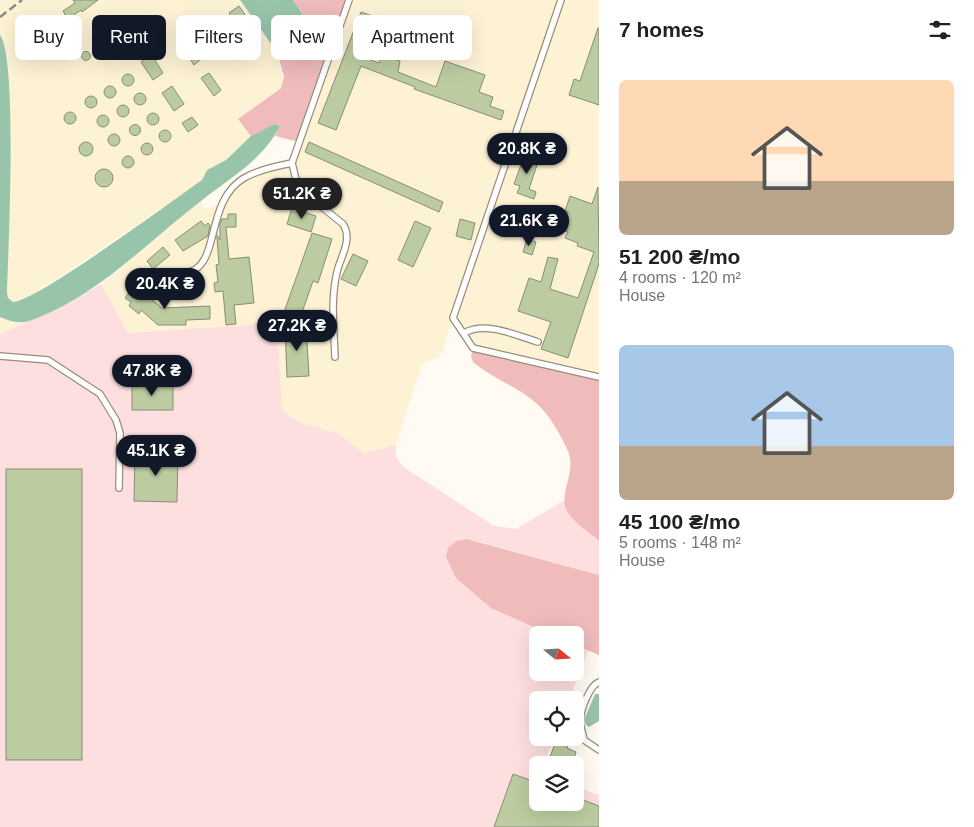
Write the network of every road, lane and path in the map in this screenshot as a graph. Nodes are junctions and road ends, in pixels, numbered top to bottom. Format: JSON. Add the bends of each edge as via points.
{"nodes":[{"id":1,"x":349,"y":0,"type":"edge"},
{"id":2,"x":561,"y":0,"type":"edge"},
{"id":3,"x":292,"y":163,"type":"junction"},
{"id":4,"x":167,"y":276,"type":"dead end"},
{"id":5,"x":464,"y":333,"type":"junction"},
{"id":6,"x":538,"y":342,"type":"dead end"},
{"id":7,"x":0,"y":356,"type":"edge"},
{"id":8,"x":335,"y":358,"type":"dead end"},
{"id":9,"x":599,"y":377,"type":"edge"},
{"id":10,"x":119,"y":488,"type":"dead end"},
{"id":11,"x":599,"y":682,"type":"edge"},
{"id":12,"x":599,"y":750,"type":"edge"}],
"edges":[{"from":1,"to":3,"type":"lane"},
{"from":2,"to":5,"type":"lane","via":[[454,318]]},
{"from":3,"to":4,"type":"lane","via":[[252,174],[233,187],[224,197],[202,262],[194,270]]},
{"from":3,"to":8,"type":"lane","via":[[302,191],[347,230],[348,238],[333,300]]},
{"from":5,"to":6,"type":"lane","via":[[472,328],[491,328]]},
{"from":5,"to":9,"type":"lane","via":[[473,348]]},
{"from":7,"to":10,"type":"lane","via":[[48,360],[100,394],[120,433]]},
{"from":11,"to":12,"type":"lane","via":[[595,683],[588,696],[580,720],[584,740]]}]}
